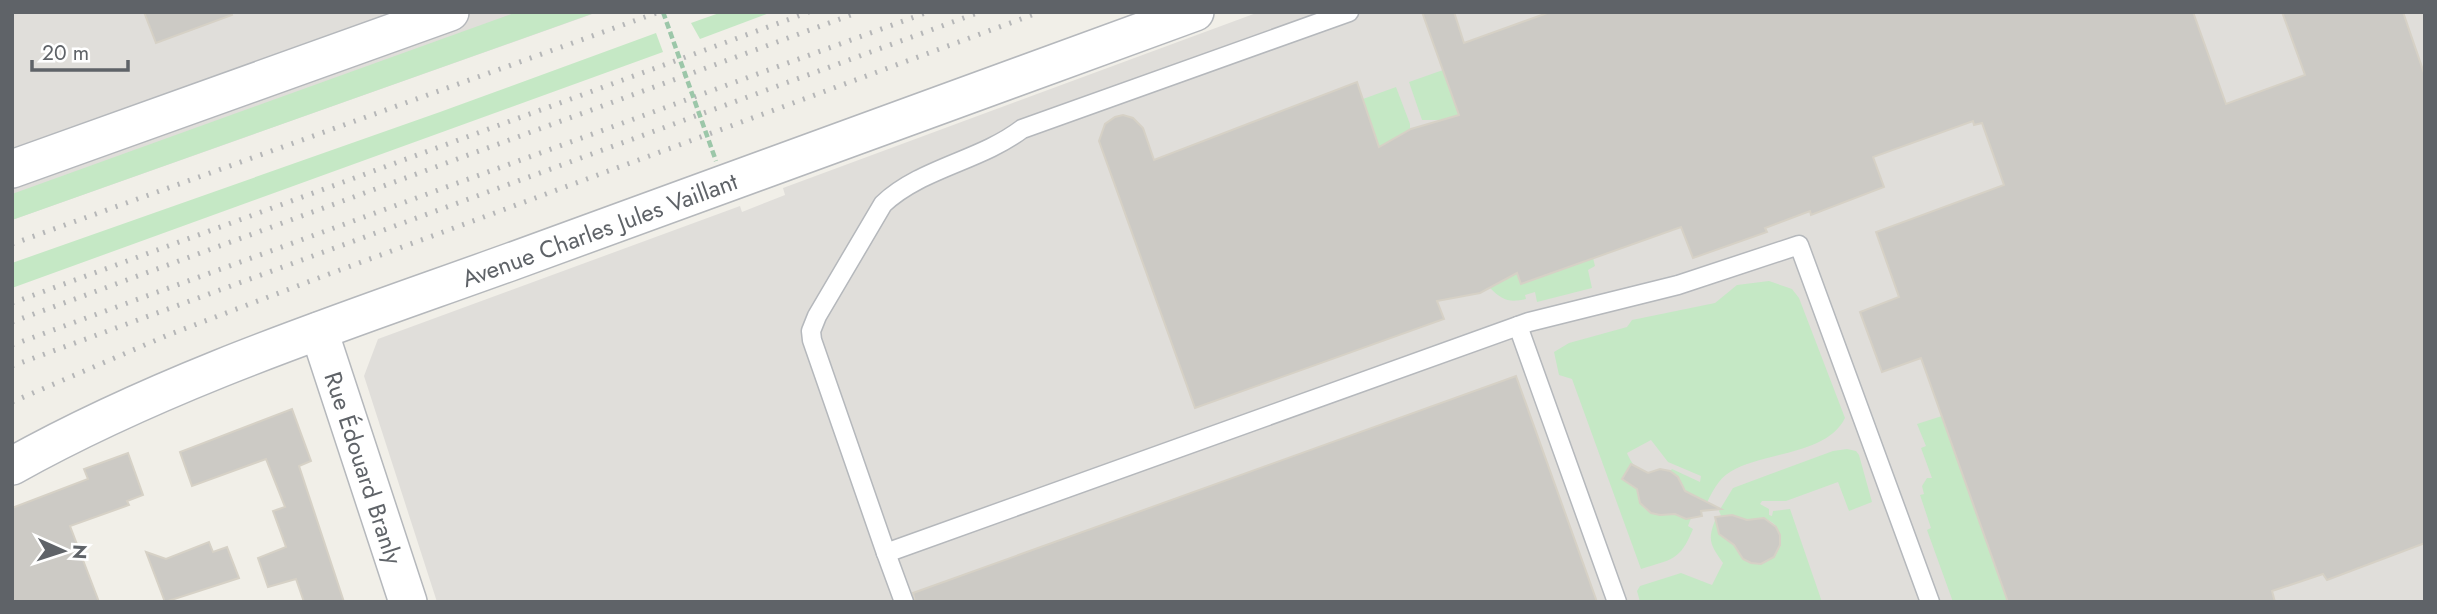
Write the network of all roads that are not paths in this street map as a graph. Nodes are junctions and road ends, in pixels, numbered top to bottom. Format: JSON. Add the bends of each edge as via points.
{"nodes":[{"id":1,"x":450,"y":12,"type":"edge"},
{"id":2,"x":1195,"y":12,"type":"edge"},
{"id":3,"x":1349,"y":12,"type":"edge"},
{"id":4,"x":12,"y":169,"type":"edge"},
{"id":5,"x":1518,"y":326,"type":"junction"},
{"id":6,"x":319,"y":331,"type":"junction"},
{"id":7,"x":12,"y":466,"type":"edge"},
{"id":8,"x":886,"y":553,"type":"junction"},
{"id":9,"x":408,"y":602,"type":"edge"},
{"id":10,"x":904,"y":602,"type":"edge"},
{"id":11,"x":1617,"y":602,"type":"edge"},
{"id":12,"x":1930,"y":602,"type":"edge"}],
"edges":[{"from":1,"to":4,"type":"street"},
{"from":2,"to":6,"type":"street","name":"Avenue Charles Jules Vaillant"},
{"from":3,"to":8,"type":"lane","via":[[1022,129],[993,149],[898,190],[883,204],[817,316],[811,340]]},
{"from":5,"to":8,"type":"lane"},
{"from":5,"to":11,"type":"lane"},
{"from":5,"to":12,"type":"lane","via":[[1678,285],[1799,245]]},
{"from":6,"to":7,"type":"street","name":"Avenue Charles Jules Vaillant","via":[[146,399]]},
{"from":6,"to":9,"type":"street","name":"Rue Édouard Branly"},
{"from":8,"to":10,"type":"lane"}]}
